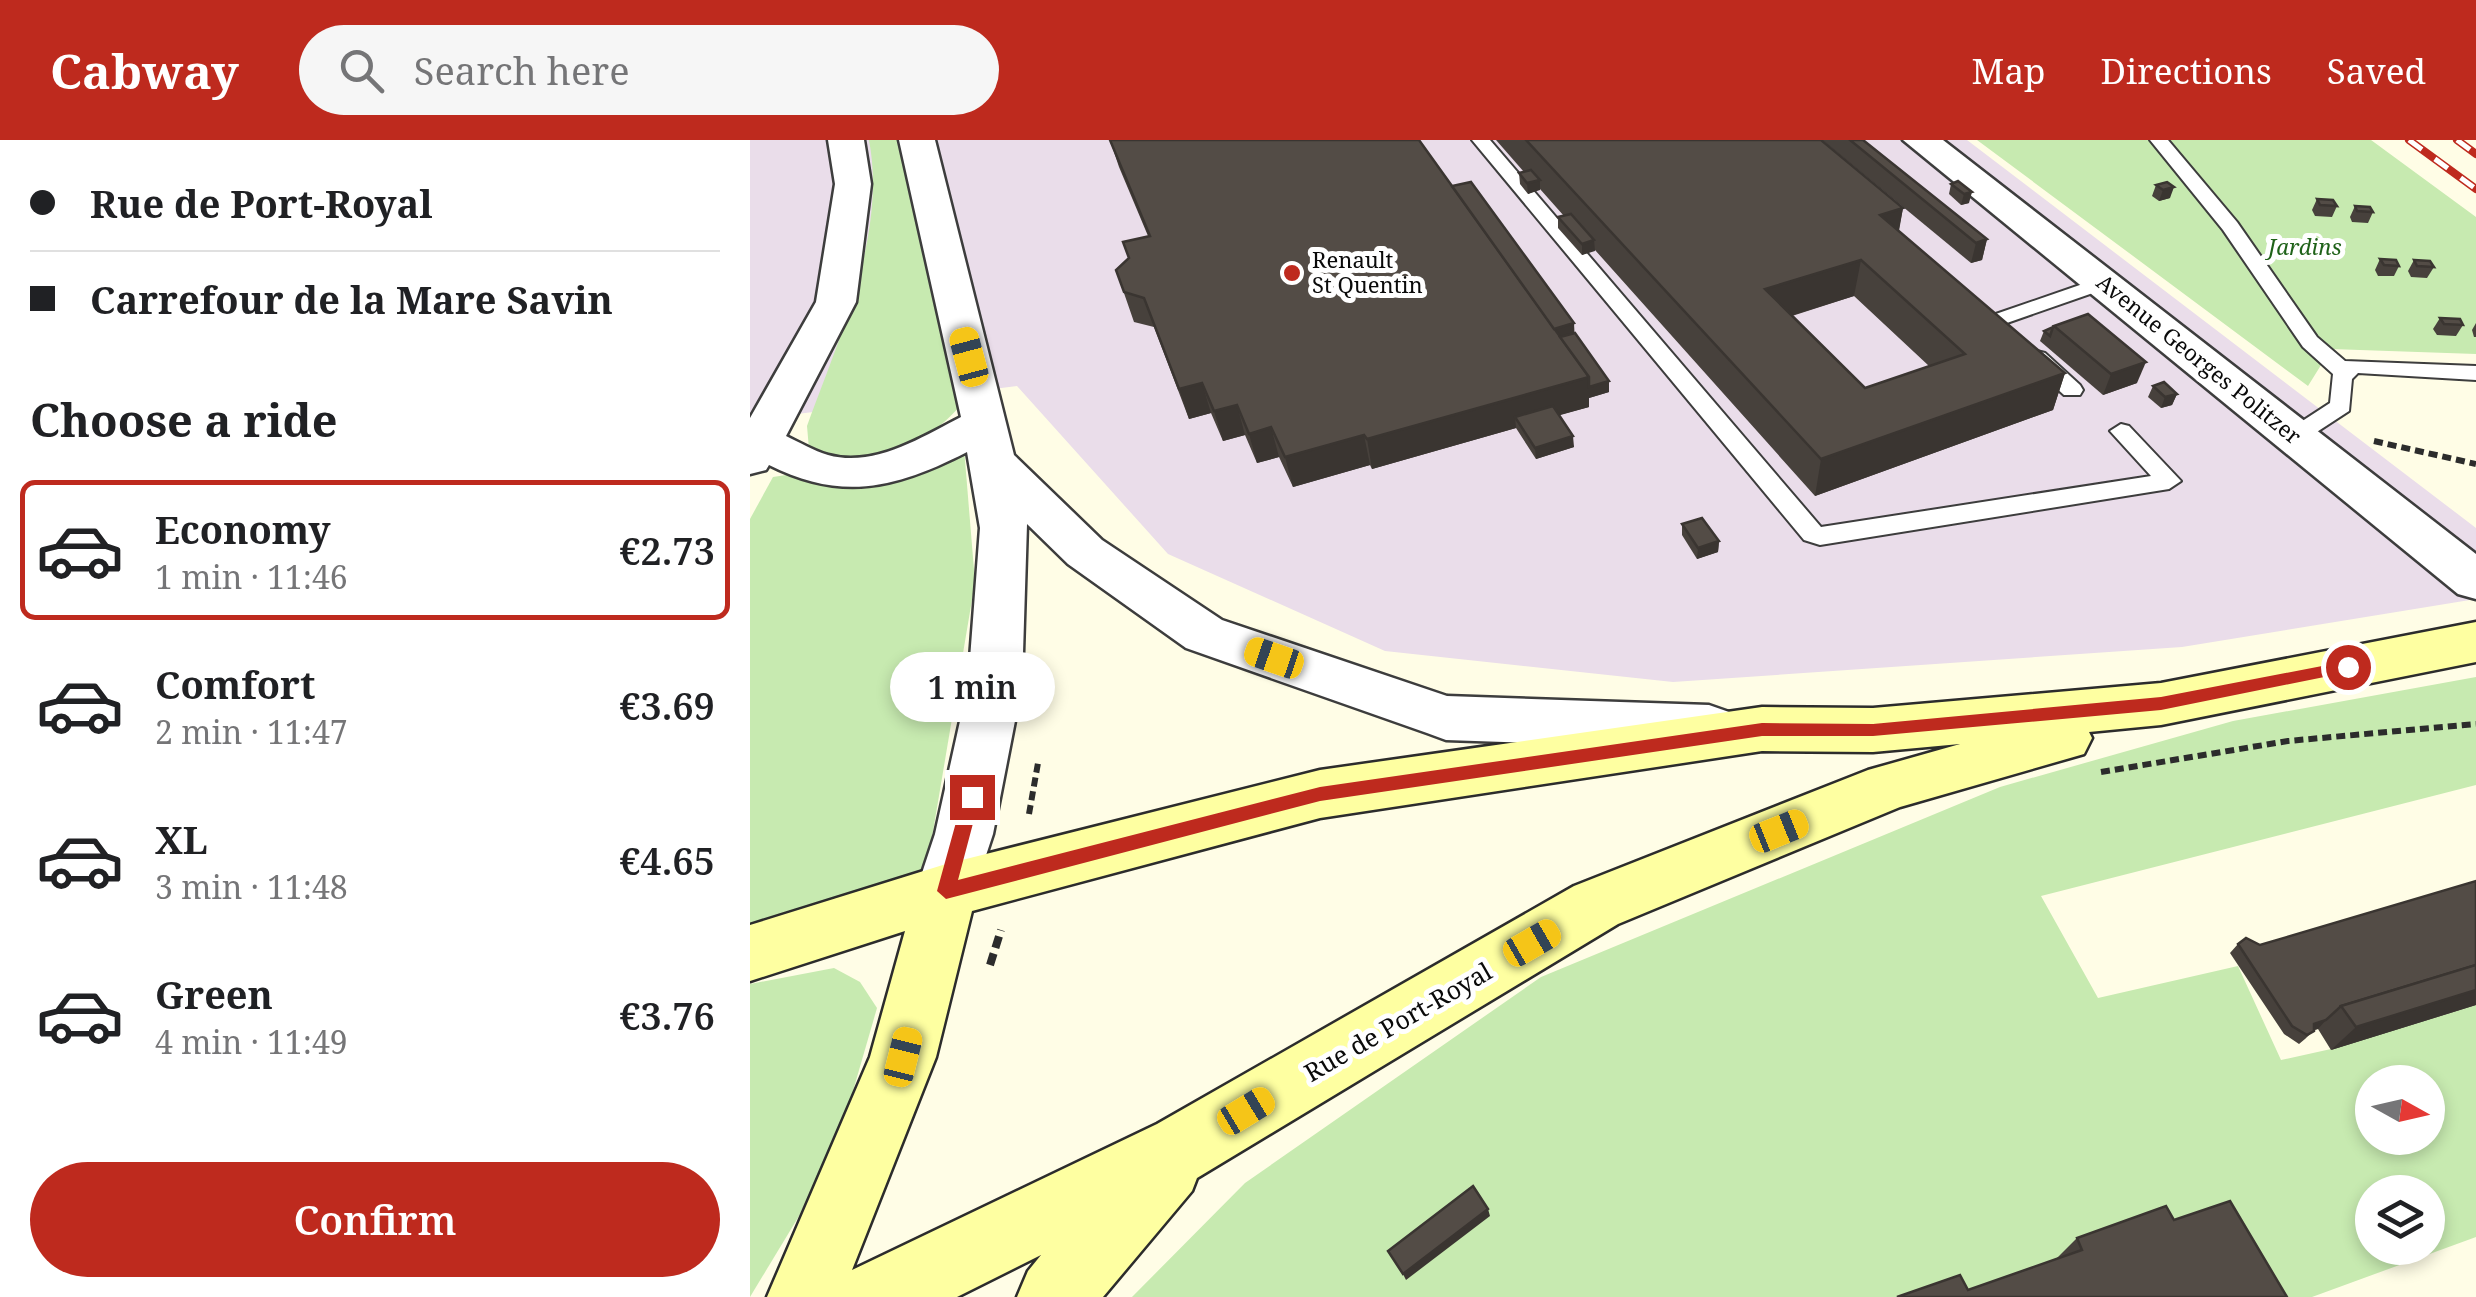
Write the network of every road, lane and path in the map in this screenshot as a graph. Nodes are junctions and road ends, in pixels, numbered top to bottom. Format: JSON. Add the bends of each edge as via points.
{"nodes":[{"id":1,"x":846,"y":140,"type":"edge"},
{"id":2,"x":916,"y":140,"type":"edge"},
{"id":3,"x":1481,"y":140,"type":"edge"},
{"id":4,"x":1921,"y":140,"type":"edge"},
{"id":5,"x":2159,"y":140,"type":"edge"},
{"id":6,"x":2103,"y":283,"type":"junction"},
{"id":7,"x":2476,"y":372,"type":"edge"},
{"id":8,"x":2345,"y":374,"type":"junction"},
{"id":9,"x":2072,"y":390,"type":"dead end"},
{"id":10,"x":2121,"y":431,"type":"dead end"},
{"id":11,"x":988,"y":441,"type":"junction"},
{"id":12,"x":2305,"y":444,"type":"junction"},
{"id":13,"x":755,"y":450,"type":"edge"},
{"id":14,"x":2476,"y":464,"type":"edge"},
{"id":15,"x":2476,"y":581,"type":"edge"},
{"id":16,"x":2476,"y":642,"type":"edge"},
{"id":17,"x":2161,"y":704,"type":"junction"},
{"id":18,"x":2476,"y":724,"type":"edge"},
{"id":19,"x":1762,"y":729,"type":"junction"},
{"id":20,"x":2071,"y":736,"type":"junction"},
{"id":21,"x":946,"y":891,"type":"junction"},
{"id":22,"x":750,"y":953,"type":"edge"},
{"id":23,"x":1182,"y":1149,"type":"junction"},
{"id":24,"x":804,"y":1297,"type":"edge"},
{"id":25,"x":876,"y":1297,"type":"edge"},
{"id":26,"x":1054,"y":1297,"type":"edge"}],
"edges":[{"from":1,"to":13,"type":"street","via":[[853,184],[836,302]]},
{"from":2,"to":11,"type":"street"},
{"from":3,"to":10,"type":"lane","via":[[1813,534],[2169,481]]},
{"from":4,"to":6,"type":"street","name":"Avenue Georges Politzer"},
{"from":5,"to":8,"type":"lane","via":[[2230,226],[2310,342]]},
{"from":6,"to":9,"type":"lane","via":[[2002,326]]},
{"from":6,"to":12,"type":"street","name":"Avenue Georges Politzer"},
{"from":7,"to":8,"type":"lane","via":[[2352,366]]},
{"from":8,"to":12,"type":"lane","via":[[2342,406]]},
{"from":11,"to":13,"type":"street","via":[[874,470],[831,472]]},
{"from":11,"to":19,"type":"street","via":[[1084,552],[1204,634],[1446,718]]},
{"from":11,"to":21,"type":"street","via":[[1004,528],[995,685]]},
{"from":12,"to":14,"type":"path","via":[[2364,438]]},
{"from":12,"to":15,"type":"street","name":"Avenue Georges Politzer"},
{"from":16,"to":17,"type":"main road","name":"Rue de Port-Royal"},
{"from":17,"to":19,"type":"main road","name":"Rue de Port-Royal","via":[[1873,730]]},
{"from":17,"to":20,"type":"main road","name":"Rue de Port-Royal"},
{"from":18,"to":20,"type":"path","via":[[2373,729],[2095,774]]},
{"from":19,"to":21,"type":"main road","name":"Rue de Port-Royal","via":[[1320,794]]},
{"from":20,"to":23,"type":"main road","name":"Rue de Port-Royal","via":[[1888,787],[1596,905]]},
{"from":21,"to":22,"type":"main road","name":"Rue de Port-Royal"},
{"from":21,"to":24,"type":"main road","via":[[903,1057]]},
{"from":23,"to":25,"type":"main road","name":"Rue de Port-Royal"},
{"from":23,"to":26,"type":"main road"}]}
